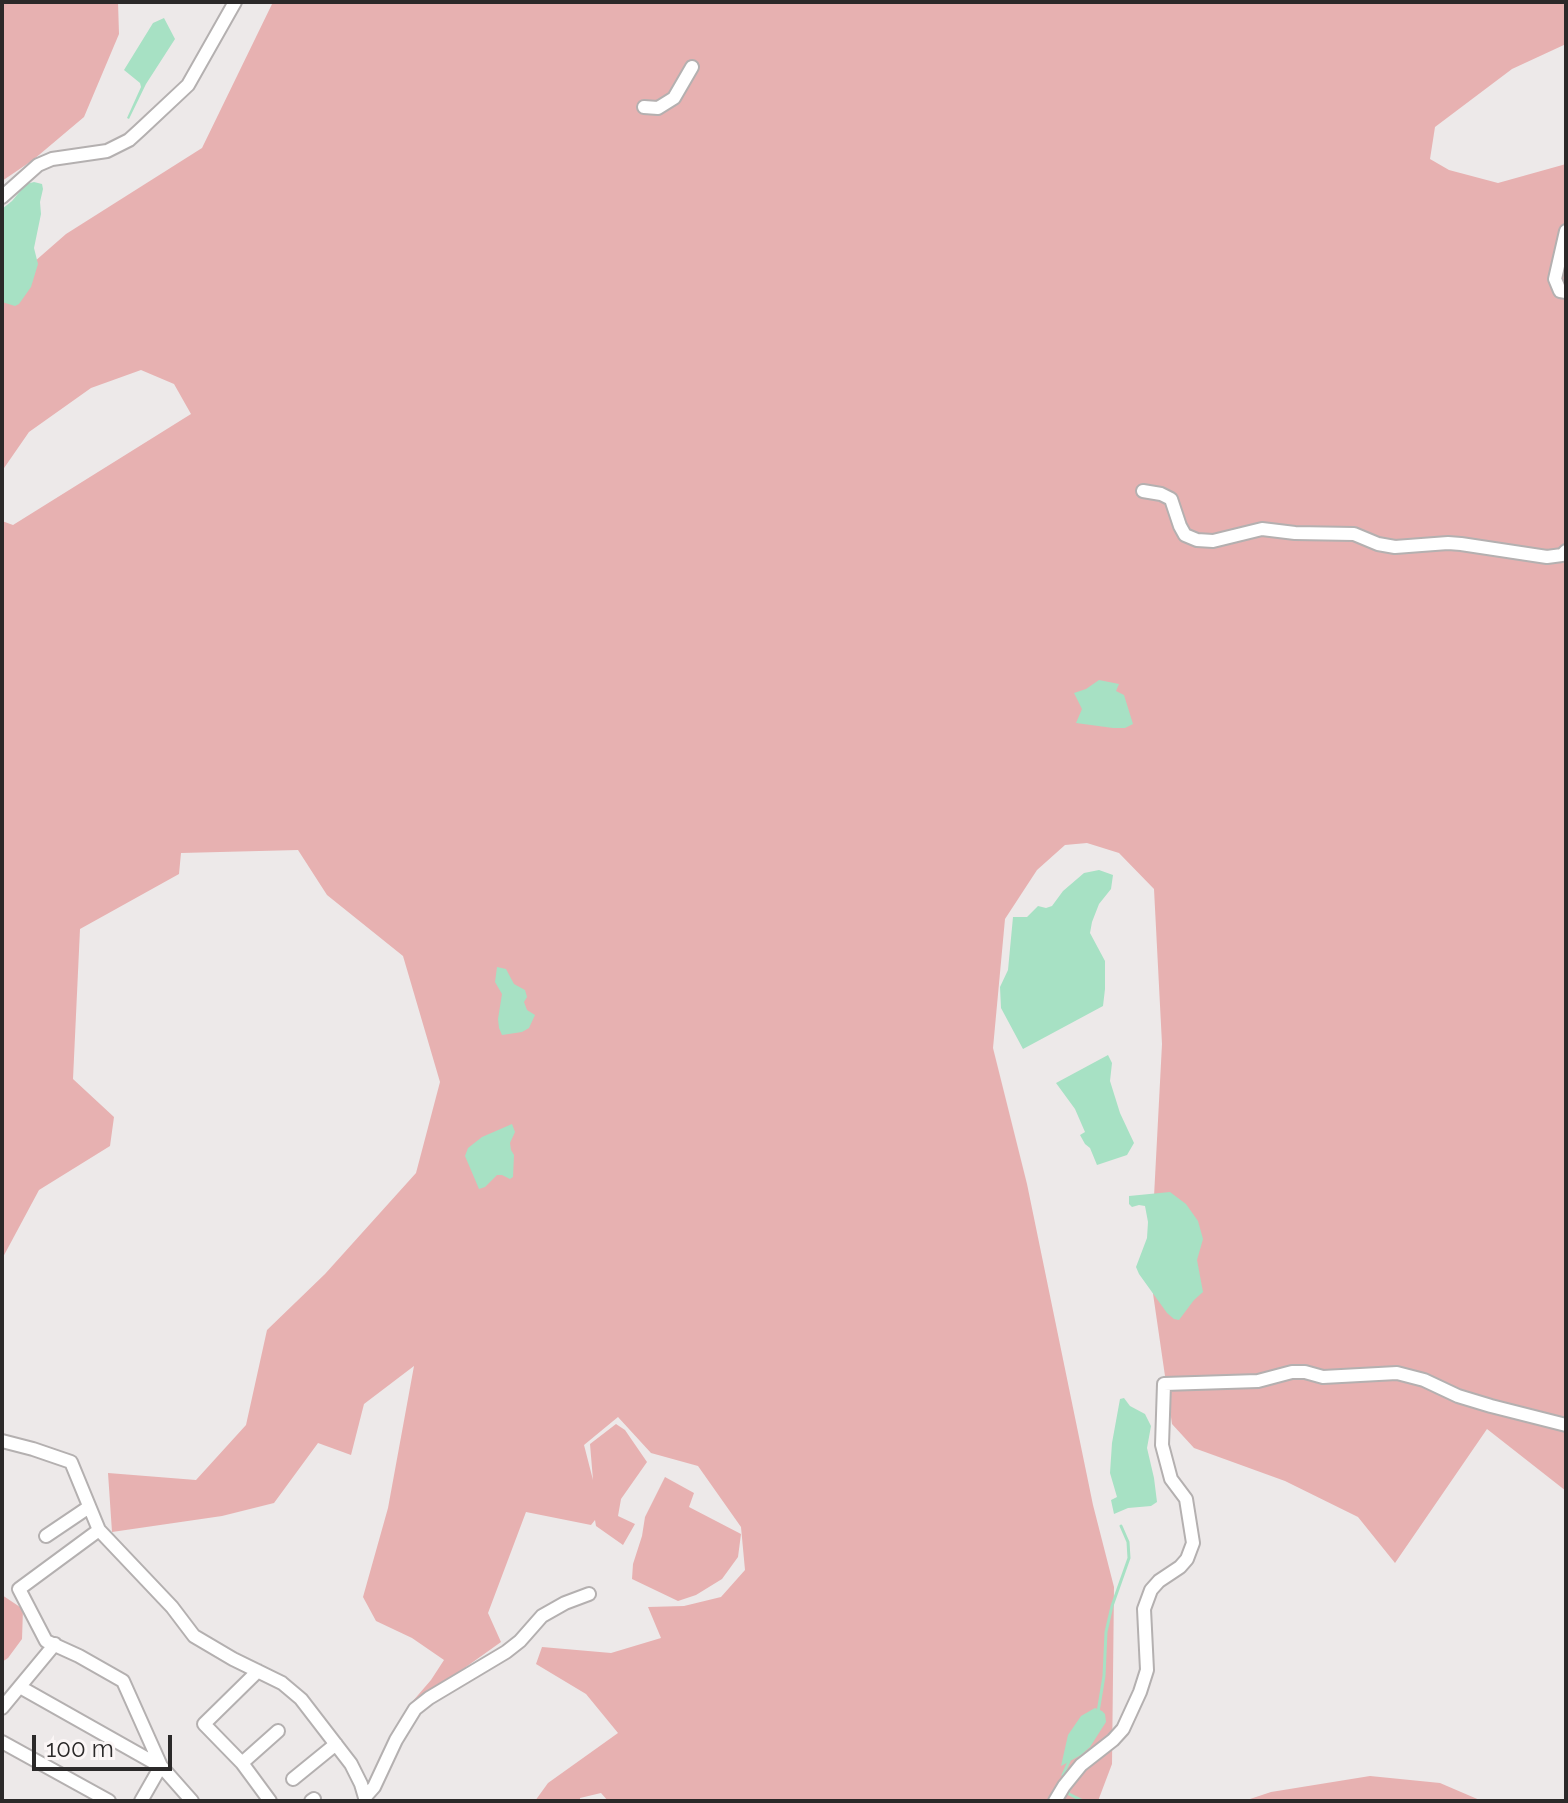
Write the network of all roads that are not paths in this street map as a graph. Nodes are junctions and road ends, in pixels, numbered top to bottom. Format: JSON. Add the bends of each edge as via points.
{"nodes":[{"id":1,"x":235,"y":2,"type":"edge"},
{"id":2,"x":692,"y":67,"type":"dead end"},
{"id":3,"x":644,"y":107,"type":"dead end"},
{"id":4,"x":2,"y":197,"type":"edge"},
{"id":5,"x":1566,"y":231,"type":"edge"},
{"id":6,"x":1566,"y":292,"type":"edge"},
{"id":7,"x":1143,"y":491,"type":"dead end"},
{"id":8,"x":1566,"y":551,"type":"edge"},
{"id":9,"x":1566,"y":1425,"type":"edge"},
{"id":10,"x":2,"y":1441,"type":"edge"},
{"id":11,"x":89,"y":1507,"type":"junction"},
{"id":12,"x":99,"y":1530,"type":"junction"},
{"id":13,"x":46,"y":1536,"type":"dead end"},
{"id":14,"x":589,"y":1594,"type":"dead end"},
{"id":15,"x":55,"y":1644,"type":"junction"},
{"id":16,"x":258,"y":1671,"type":"junction"},
{"id":17,"x":20,"y":1687,"type":"junction"},
{"id":18,"x":2,"y":1708,"type":"edge"},
{"id":19,"x":278,"y":1731,"type":"dead end"},
{"id":20,"x":2,"y":1742,"type":"edge"},
{"id":21,"x":336,"y":1744,"type":"junction"},
{"id":22,"x":242,"y":1763,"type":"junction"},
{"id":23,"x":161,"y":1766,"type":"junction"},
{"id":24,"x":293,"y":1779,"type":"dead end"},
{"id":25,"x":366,"y":1798,"type":"edge"},
{"id":26,"x":109,"y":1801,"type":"edge"},
{"id":27,"x":141,"y":1801,"type":"edge"},
{"id":28,"x":192,"y":1801,"type":"edge"},
{"id":29,"x":270,"y":1801,"type":"edge"},
{"id":30,"x":1055,"y":1801,"type":"edge"}],
"edges":[{"from":1,"to":4,"type":"street","via":[[188,85],[129,140],[107,151],[38,165]]},
{"from":2,"to":3,"type":"street","via":[[674,98],[658,108]]},
{"from":5,"to":6,"type":"street","via":[[1555,279]]},
{"from":7,"to":8,"type":"street","via":[[1171,499],[1185,535],[1197,540],[1262,529],[1354,534],[1395,547],[1461,544],[1547,557]]},
{"from":9,"to":30,"type":"street","via":[[1458,1396],[1397,1373],[1323,1377],[1292,1372],[1258,1381],[1164,1384],[1162,1445],[1171,1479],[1186,1499],[1193,1543],[1180,1567],[1151,1590],[1144,1609],[1147,1670],[1123,1729],[1081,1765]]},
{"from":10,"to":11,"type":"street","via":[[71,1462]]},
{"from":11,"to":12,"type":"street"},
{"from":11,"to":13,"type":"street"},
{"from":12,"to":15,"type":"street","via":[[19,1589],[46,1641]]},
{"from":12,"to":16,"type":"street","via":[[194,1636]]},
{"from":14,"to":25,"type":"street","via":[[542,1616],[506,1652],[415,1709]]},
{"from":15,"to":17,"type":"street"},
{"from":15,"to":23,"type":"street","via":[[123,1681]]},
{"from":16,"to":21,"type":"street","via":[[301,1699]]},
{"from":16,"to":22,"type":"street","via":[[204,1724]]},
{"from":17,"to":18,"type":"street"},
{"from":17,"to":23,"type":"street"},
{"from":19,"to":22,"type":"street"},
{"from":20,"to":26,"type":"street"},
{"from":21,"to":24,"type":"street"},
{"from":21,"to":25,"type":"street"},
{"from":22,"to":29,"type":"street"},
{"from":23,"to":27,"type":"street"},
{"from":23,"to":28,"type":"street"}]}
